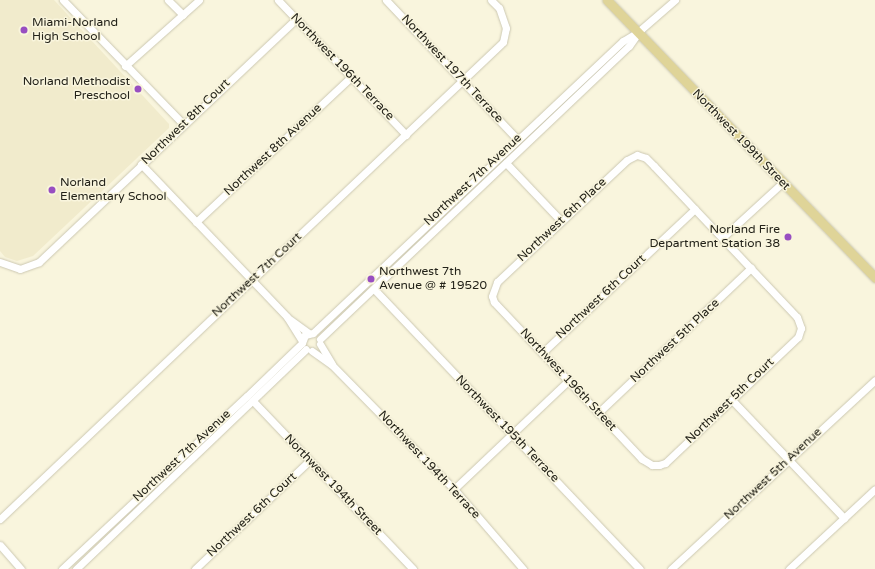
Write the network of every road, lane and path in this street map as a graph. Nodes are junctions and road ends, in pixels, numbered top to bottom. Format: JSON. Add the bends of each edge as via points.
{"nodes":[{"id":1,"x":63,"y":0,"type":"edge"},
{"id":2,"x":168,"y":0,"type":"edge"},
{"id":3,"x":199,"y":0,"type":"edge"},
{"id":4,"x":278,"y":0,"type":"edge"},
{"id":5,"x":386,"y":0,"type":"edge"},
{"id":6,"x":491,"y":0,"type":"edge"},
{"id":7,"x":607,"y":0,"type":"edge"},
{"id":8,"x":675,"y":0,"type":"edge"},
{"id":9,"x":183,"y":16,"type":"junction"},
{"id":10,"x":296,"y":19,"type":"junction"},
{"id":11,"x":638,"y":32,"type":"junction"},
{"id":12,"x":125,"y":66,"type":"junction"},
{"id":13,"x":351,"y":77,"type":"junction"},
{"id":14,"x":464,"y":81,"type":"junction"},
{"id":15,"x":183,"y":124,"type":"junction"},
{"id":16,"x":406,"y":135,"type":"junction"},
{"id":17,"x":517,"y":139,"type":"junction"},
{"id":18,"x":506,"y":163,"type":"junction"},
{"id":19,"x":141,"y":165,"type":"junction"},
{"id":20,"x":782,"y":183,"type":"junction"},
{"id":21,"x":695,"y":209,"type":"junction"},
{"id":22,"x":561,"y":221,"type":"junction"},
{"id":23,"x":196,"y":222,"type":"junction"},
{"id":24,"x":722,"y":238,"type":"junction"},
{"id":25,"x":0,"y":262,"type":"edge"},
{"id":26,"x":751,"y":268,"type":"junction"},
{"id":27,"x":875,"y":278,"type":"edge"},
{"id":28,"x":251,"y":280,"type":"junction"},
{"id":29,"x":374,"y":289,"type":"junction"},
{"id":30,"x":492,"y":290,"type":"joint"},
{"id":31,"x":286,"y":316,"type":"junction"},
{"id":32,"x":311,"y":333,"type":"junction"},
{"id":33,"x":320,"y":342,"type":"junction"},
{"id":34,"x":306,"y":346,"type":"junction"},
{"id":35,"x":542,"y":353,"type":"junction"},
{"id":36,"x":332,"y":365,"type":"junction"},
{"id":37,"x":875,"y":380,"type":"edge"},
{"id":38,"x":568,"y":381,"type":"junction"},
{"id":39,"x":732,"y":400,"type":"junction"},
{"id":40,"x":253,"y":401,"type":"junction"},
{"id":41,"x":598,"y":413,"type":"junction"},
{"id":42,"x":513,"y":434,"type":"junction"},
{"id":43,"x":789,"y":460,"type":"junction"},
{"id":44,"x":309,"y":461,"type":"junction"},
{"id":45,"x":652,"y":465,"type":"joint"},
{"id":46,"x":454,"y":489,"type":"junction"},
{"id":47,"x":875,"y":489,"type":"edge"},
{"id":48,"x":0,"y":518,"type":"edge"},
{"id":49,"x":844,"y":518,"type":"junction"},
{"id":50,"x":0,"y":545,"type":"edge"},
{"id":51,"x":21,"y":569,"type":"edge"},
{"id":52,"x":62,"y":569,"type":"edge"},
{"id":53,"x":76,"y":569,"type":"edge"},
{"id":54,"x":195,"y":569,"type":"edge"},
{"id":55,"x":413,"y":569,"type":"edge"},
{"id":56,"x":523,"y":569,"type":"edge"},
{"id":57,"x":640,"y":569,"type":"edge"},
{"id":58,"x":671,"y":569,"type":"edge"},
{"id":59,"x":789,"y":569,"type":"edge"}],
"edges":[{"from":1,"to":12,"type":"street"},
{"from":2,"to":9,"type":"street"},
{"from":3,"to":9,"type":"street"},
{"from":4,"to":10,"type":"street","name":"Northwest 196th Terrace"},
{"from":5,"to":14,"type":"street","name":"Northwest 197th Terrace"},
{"from":6,"to":14,"type":"street","name":"Northwest 7th Court","via":[[499,8],[506,28],[504,42]]},
{"from":7,"to":11,"type":"main road","name":"Northwest 199th Street"},
{"from":8,"to":11,"type":"street","name":"Northwest 7th Avenue"},
{"from":9,"to":12,"type":"street"},
{"from":10,"to":13,"type":"street","name":"Northwest 196th Terrace"},
{"from":10,"to":15,"type":"street","name":"Northwest 8th Court"},
{"from":11,"to":17,"type":"street","name":"Northwest 7th Avenue","via":[[623,41]]},
{"from":11,"to":18,"type":"street","name":"Northwest 7th Avenue","via":[[630,46]]},
{"from":11,"to":20,"type":"main road","name":"Northwest 199th Street"},
{"from":12,"to":15,"type":"street"},
{"from":13,"to":16,"type":"street","name":"Northwest 196th Terrace"},
{"from":13,"to":23,"type":"street","name":"Northwest 8th Avenue"},
{"from":14,"to":16,"type":"street","name":"Northwest 7th Court"},
{"from":14,"to":17,"type":"street","name":"Northwest 197th Terrace"},
{"from":15,"to":19,"type":"street","name":"Northwest 8th Court"},
{"from":16,"to":28,"type":"street","name":"Northwest 7th Court"},
{"from":17,"to":32,"type":"street","name":"Northwest 7th Avenue"},
{"from":18,"to":22,"type":"street"},
{"from":18,"to":29,"type":"street","name":"Northwest 7th Avenue"},
{"from":19,"to":23,"type":"street","name":"Northwest 194th Terrace"},
{"from":19,"to":25,"type":"street","name":"Northwest 8th Court","via":[[39,262],[20,269]]},
{"from":20,"to":24,"type":"street"},
{"from":20,"to":27,"type":"main road","name":"Northwest 199th Street"},
{"from":21,"to":22,"type":"street","name":"Northwest 6th Place","via":[[650,162],[637,155],[627,160]]},
{"from":21,"to":24,"type":"street"},
{"from":21,"to":35,"type":"street","name":"Northwest 6th Court"},
{"from":22,"to":30,"type":"street","name":"Northwest 6th Place","via":[[497,282]]},
{"from":23,"to":28,"type":"street","name":"Northwest 194th Terrace"},
{"from":24,"to":26,"type":"street"},
{"from":26,"to":39,"type":"street","name":"Northwest 5th Court","via":[[797,317],[802,328],[798,337]]},
{"from":26,"to":41,"type":"street","name":"Northwest 5th Place"},
{"from":28,"to":31,"type":"street","name":"Northwest 194th Terrace"},
{"from":28,"to":48,"type":"street","name":"Northwest 7th Court"},
{"from":29,"to":33,"type":"street","name":"Northwest 7th Avenue"},
{"from":29,"to":42,"type":"street","name":"Northwest 195th Terrace"},
{"from":30,"to":35,"type":"street","name":"Northwest 196th Street","via":[[494,302]]},
{"from":31,"to":32,"type":"street","name":"Northwest 194th Terrace"},
{"from":31,"to":34,"type":"street","name":"Northwest 194th Terrace"},
{"from":32,"to":33,"type":"street"},
{"from":32,"to":34,"type":"street","name":"Northwest 7th Avenue"},
{"from":33,"to":34,"type":"street","name":"Northwest 7th Avenue"},
{"from":33,"to":36,"type":"street","name":"Northwest 194th Terrace"},
{"from":34,"to":36,"type":"street","name":"Northwest 194th Terrace"},
{"from":34,"to":40,"type":"street","name":"Northwest 7th Avenue"},
{"from":34,"to":52,"type":"street","name":"Northwest 7th Avenue"},
{"from":35,"to":38,"type":"street","name":"Northwest 196th Street"},
{"from":36,"to":46,"type":"street","name":"Northwest 194th Terrace"},
{"from":37,"to":43,"type":"street","name":"Northwest 5th Avenue"},
{"from":38,"to":41,"type":"street","name":"Northwest 196th Street"},
{"from":38,"to":42,"type":"street"},
{"from":39,"to":43,"type":"street"},
{"from":39,"to":45,"type":"street","name":"Northwest 5th Court","via":[[665,463]]},
{"from":40,"to":44,"type":"street","name":"Northwest 194th Street"},
{"from":40,"to":53,"type":"street","name":"Northwest 7th Avenue"},
{"from":41,"to":45,"type":"street","name":"Northwest 196th Street","via":[[642,459]]},
{"from":42,"to":46,"type":"street"},
{"from":42,"to":57,"type":"street","name":"Northwest 195th Terrace"},
{"from":43,"to":49,"type":"street"},
{"from":43,"to":58,"type":"street","name":"Northwest 5th Avenue"},
{"from":44,"to":54,"type":"street","name":"Northwest 6th Court"},
{"from":44,"to":55,"type":"street","name":"Northwest 194th Street"},
{"from":46,"to":56,"type":"street","name":"Northwest 194th Terrace"},
{"from":47,"to":49,"type":"street"},
{"from":49,"to":59,"type":"street"},
{"from":50,"to":51,"type":"street"}]}
